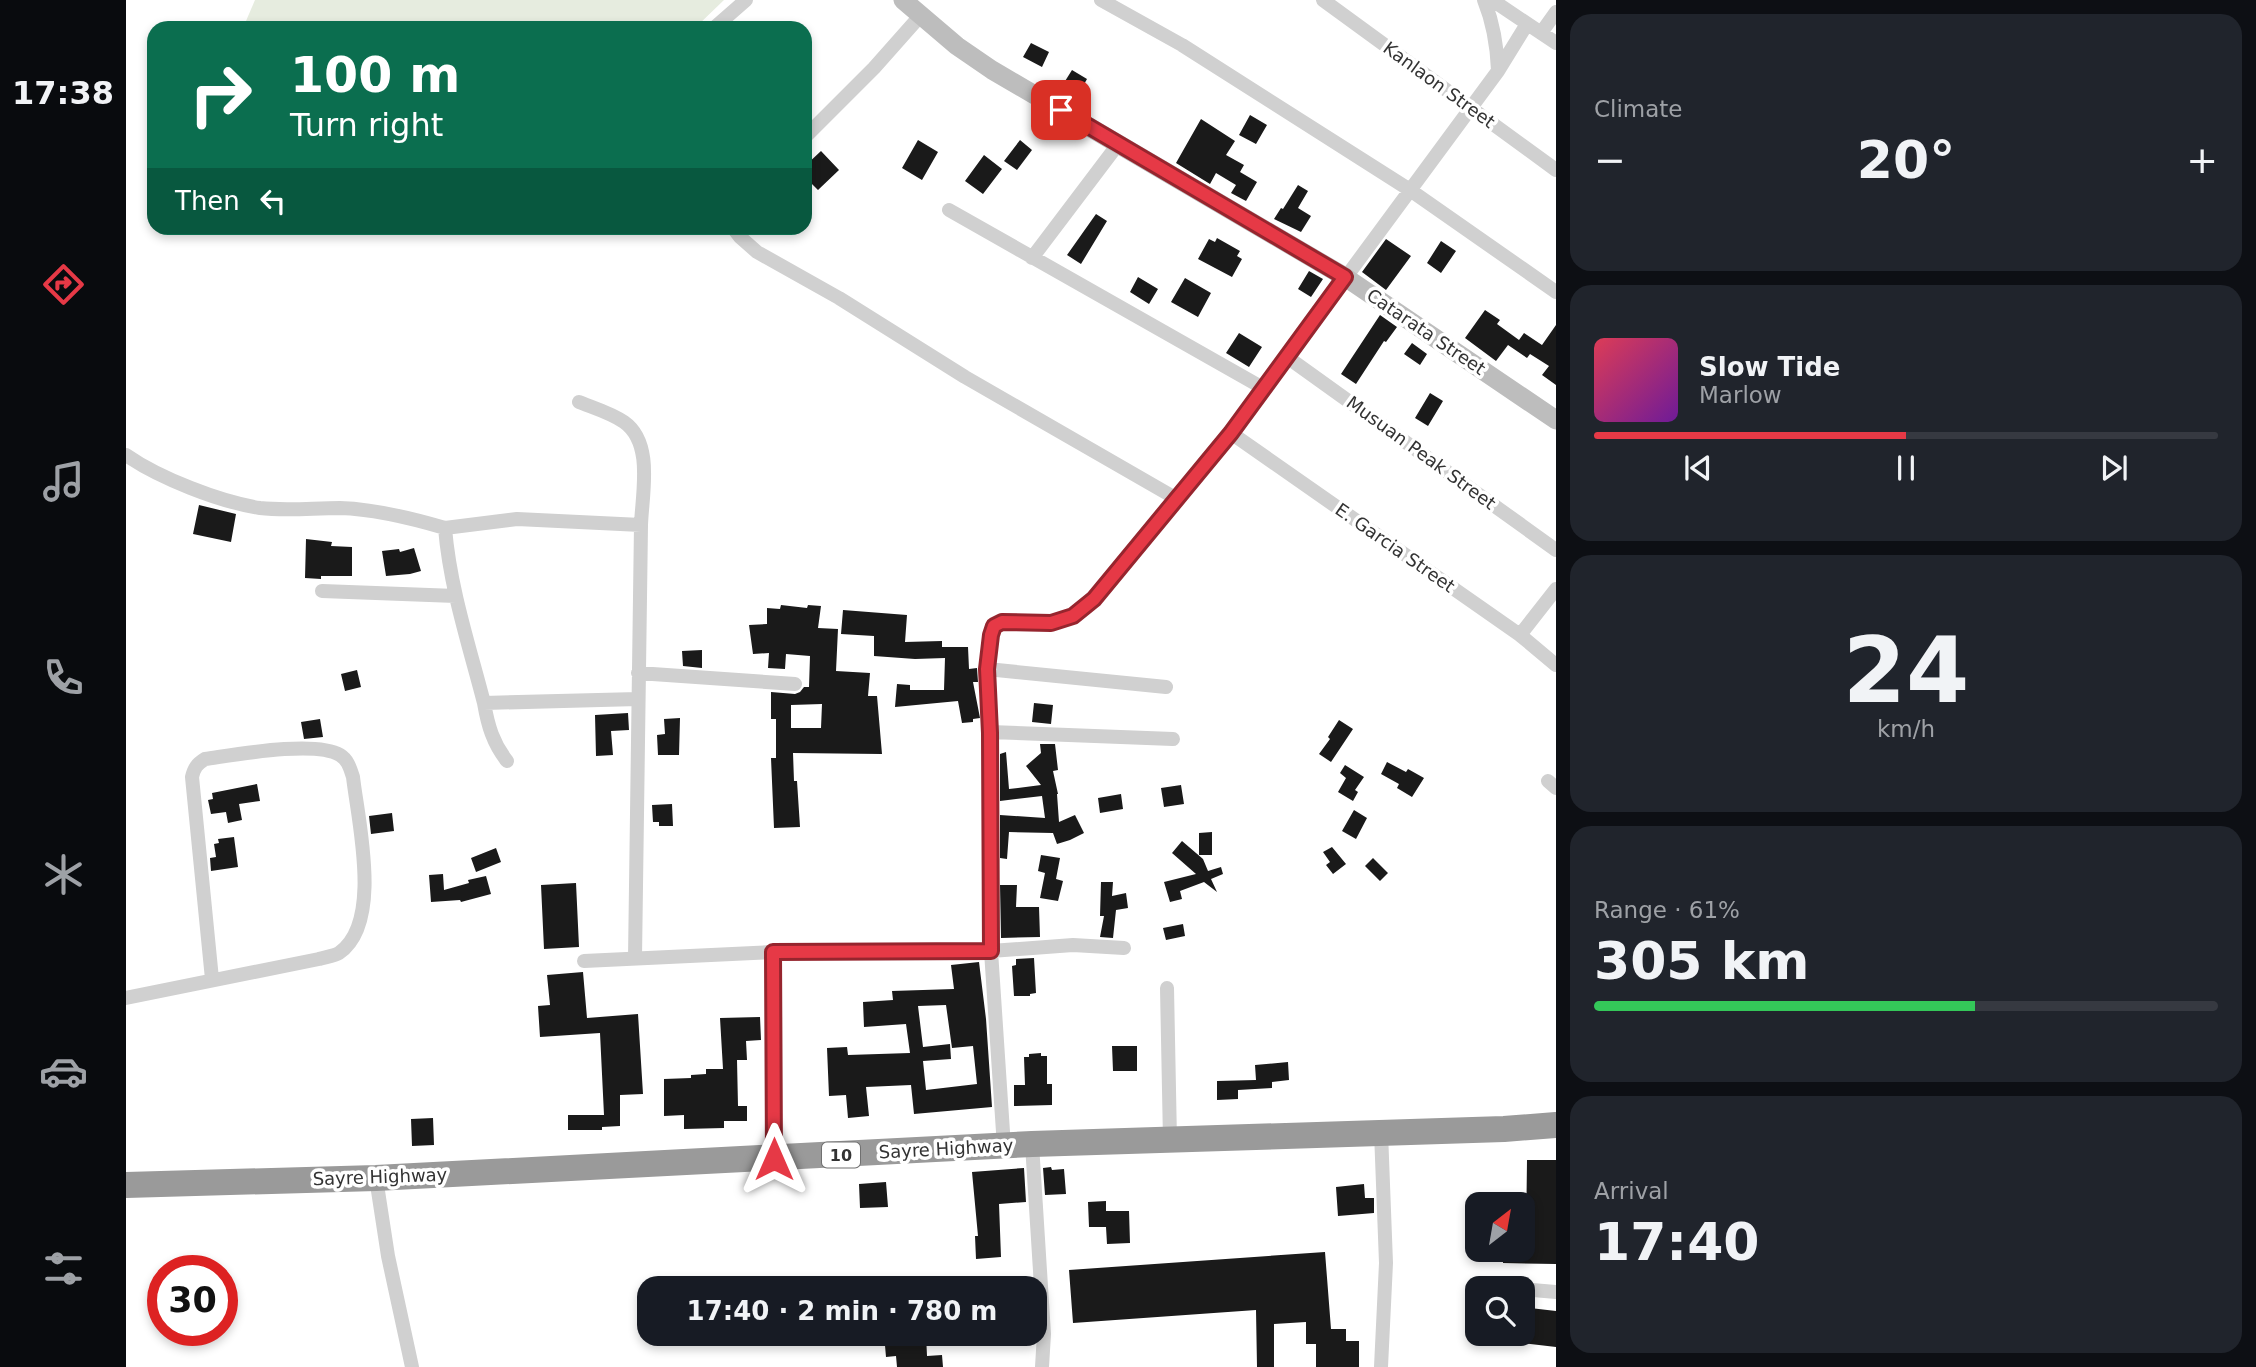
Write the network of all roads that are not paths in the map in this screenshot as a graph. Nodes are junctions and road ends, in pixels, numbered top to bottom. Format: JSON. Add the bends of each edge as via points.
{"nodes":[{"id":1,"x":746,"y":0,"type":"edge"},
{"id":2,"x":903,"y":0,"type":"edge"},
{"id":3,"x":1101,"y":0,"type":"edge"},
{"id":4,"x":1323,"y":0,"type":"edge"},
{"id":5,"x":1483,"y":0,"type":"edge"},
{"id":6,"x":1492,"y":0,"type":"edge"},
{"id":7,"x":1556,"y":12,"type":"edge"},
{"id":8,"x":921,"y":15,"type":"junction"},
{"id":9,"x":722,"y":21,"type":"edge"},
{"id":10,"x":1527,"y":23,"type":"junction"},
{"id":11,"x":1541,"y":33,"type":"junction"},
{"id":12,"x":1556,"y":43,"type":"edge"},
{"id":13,"x":1498,"y":71,"type":"junction"},
{"id":14,"x":1470,"y":109,"type":"junction"},
{"id":15,"x":812,"y":131,"type":"edge"},
{"id":16,"x":1119,"y":143,"type":"junction"},
{"id":17,"x":1556,"y":170,"type":"edge"},
{"id":18,"x":1410,"y":190,"type":"junction"},
{"id":19,"x":949,"y":211,"type":"dead end"},
{"id":20,"x":740,"y":235,"type":"edge"},
{"id":21,"x":1032,"y":258,"type":"junction"},
{"id":22,"x":1345,"y":277,"type":"junction"},
{"id":23,"x":1556,"y":292,"type":"edge"},
{"id":24,"x":1287,"y":357,"type":"junction"},
{"id":25,"x":1263,"y":388,"type":"junction"},
{"id":26,"x":579,"y":402,"type":"dead end"},
{"id":27,"x":1556,"y":421,"type":"edge"},
{"id":28,"x":1231,"y":433,"type":"junction"},
{"id":29,"x":126,"y":455,"type":"edge"},
{"id":30,"x":1177,"y":499,"type":"junction"},
{"id":31,"x":641,"y":525,"type":"junction"},
{"id":32,"x":444,"y":528,"type":"junction"},
{"id":33,"x":1556,"y":550,"type":"edge"},
{"id":34,"x":1556,"y":589,"type":"edge"},
{"id":35,"x":322,"y":591,"type":"dead end"},
{"id":36,"x":456,"y":596,"type":"junction"},
{"id":37,"x":1520,"y":635,"type":"junction"},
{"id":38,"x":1556,"y":665,"type":"edge"},
{"id":39,"x":987,"y":669,"type":"junction"},
{"id":40,"x":638,"y":673,"type":"junction"},
{"id":41,"x":795,"y":684,"type":"dead end"},
{"id":42,"x":1166,"y":687,"type":"dead end"},
{"id":43,"x":638,"y":699,"type":"junction"},
{"id":44,"x":484,"y":703,"type":"junction"},
{"id":45,"x":990,"y":733,"type":"junction"},
{"id":46,"x":1173,"y":738,"type":"dead end"},
{"id":47,"x":507,"y":761,"type":"dead end"},
{"id":48,"x":1124,"y":948,"type":"dead end"},
{"id":49,"x":991,"y":951,"type":"junction"},
{"id":50,"x":773,"y":952,"type":"junction"},
{"id":51,"x":635,"y":958,"type":"junction"},
{"id":52,"x":584,"y":961,"type":"dead end"},
{"id":53,"x":212,"y":979,"type":"junction"},
{"id":54,"x":1167,"y":988,"type":"dead end"},
{"id":55,"x":126,"y":998,"type":"edge"},
{"id":56,"x":1556,"y":1125,"type":"edge"},
{"id":57,"x":1381,"y":1132,"type":"junction"},
{"id":58,"x":1170,"y":1140,"type":"junction"},
{"id":59,"x":1032,"y":1144,"type":"junction"},
{"id":60,"x":1004,"y":1147,"type":"junction"},
{"id":61,"x":774,"y":1159,"type":"junction"},
{"id":62,"x":376,"y":1178,"type":"junction"},
{"id":63,"x":126,"y":1185,"type":"edge"},
{"id":64,"x":1535,"y":1290,"type":"edge"},
{"id":65,"x":1556,"y":1292,"type":"edge"},
{"id":66,"x":412,"y":1367,"type":"edge"},
{"id":67,"x":1042,"y":1367,"type":"edge"},
{"id":68,"x":1381,"y":1367,"type":"edge"}],
"edges":[{"from":1,"to":9,"type":"street"},
{"from":2,"to":8,"type":"street","name":"Catarata Street"},
{"from":3,"to":18,"type":"street","via":[[1182,45]]},
{"from":4,"to":14,"type":"street","name":"Kanlaon Street"},
{"from":5,"to":13,"type":"street","via":[[1497,49]]},
{"from":6,"to":10,"type":"street"},
{"from":7,"to":11,"type":"street"},
{"from":8,"to":15,"type":"street"},
{"from":8,"to":16,"type":"street","name":"Catarata Street","via":[[992,70]]},
{"from":10,"to":11,"type":"street"},
{"from":10,"to":13,"type":"street"},
{"from":11,"to":12,"type":"street"},
{"from":13,"to":14,"type":"street"},
{"from":14,"to":17,"type":"street","name":"Kanlaon Street"},
{"from":14,"to":18,"type":"street"},
{"from":16,"to":21,"type":"street"},
{"from":16,"to":22,"type":"street","name":"Catarata Street"},
{"from":18,"to":22,"type":"street"},
{"from":18,"to":23,"type":"street"},
{"from":19,"to":21,"type":"street"},
{"from":20,"to":30,"type":"street","via":[[757,252]]},
{"from":21,"to":25,"type":"street"},
{"from":22,"to":24,"type":"street"},
{"from":22,"to":27,"type":"street","name":"Catarata Street"},
{"from":24,"to":25,"type":"street"},
{"from":24,"to":33,"type":"street","name":"Musuan Peak Street"},
{"from":25,"to":28,"type":"street"},
{"from":26,"to":31,"type":"street","via":[[626,423],[639,440]]},
{"from":28,"to":30,"type":"street"},
{"from":28,"to":37,"type":"street","name":"E. Garcia Street"},
{"from":29,"to":32,"type":"street","via":[[187,485],[261,508],[341,508]]},
{"from":30,"to":39,"type":"street","via":[[1104,587],[1073,616],[1051,623],[1002,622],[994,626]]},
{"from":31,"to":32,"type":"street","via":[[517,519]]},
{"from":31,"to":40,"type":"street"},
{"from":32,"to":36,"type":"street"},
{"from":34,"to":37,"type":"street"},
{"from":35,"to":36,"type":"street"},
{"from":36,"to":44,"type":"street"},
{"from":37,"to":38,"type":"street","name":"E. Garcia Street"},
{"from":39,"to":42,"type":"street"},
{"from":39,"to":45,"type":"street"},
{"from":40,"to":41,"type":"street"},
{"from":40,"to":43,"type":"street"},
{"from":43,"to":44,"type":"street"},
{"from":43,"to":51,"type":"street"},
{"from":44,"to":47,"type":"street","via":[[490,733]]},
{"from":45,"to":46,"type":"street"},
{"from":45,"to":49,"type":"street"},
{"from":48,"to":49,"type":"street","via":[[1073,945]]},
{"from":49,"to":50,"type":"street"},
{"from":49,"to":60,"type":"street"},
{"from":50,"to":51,"type":"street"},
{"from":50,"to":61,"type":"street"},
{"from":51,"to":52,"type":"street"},
{"from":53,"to":53,"type":"street","via":[[338,953],[357,930],[366,879],[353,777],[341,755],[303,748],[205,759],[193,770]]},
{"from":53,"to":55,"type":"street"},
{"from":54,"to":58,"type":"street"},
{"from":56,"to":57,"type":"highway","name":"Sayre Highway","number":"10"},
{"from":57,"to":58,"type":"highway","name":"Sayre Highway","number":"10"},
{"from":57,"to":68,"type":"street","via":[[1386,1263]]},
{"from":58,"to":59,"type":"highway","name":"Sayre Highway","number":"10"},
{"from":59,"to":60,"type":"highway","name":"Sayre Highway","number":"10"},
{"from":59,"to":67,"type":"street"},
{"from":60,"to":61,"type":"highway","name":"Sayre Highway","number":"10"},
{"from":61,"to":62,"type":"highway","name":"Sayre Highway","number":"10"},
{"from":62,"to":63,"type":"highway","name":"Sayre Highway","number":"10"},
{"from":62,"to":66,"type":"street"},
{"from":64,"to":65,"type":"street"}]}
